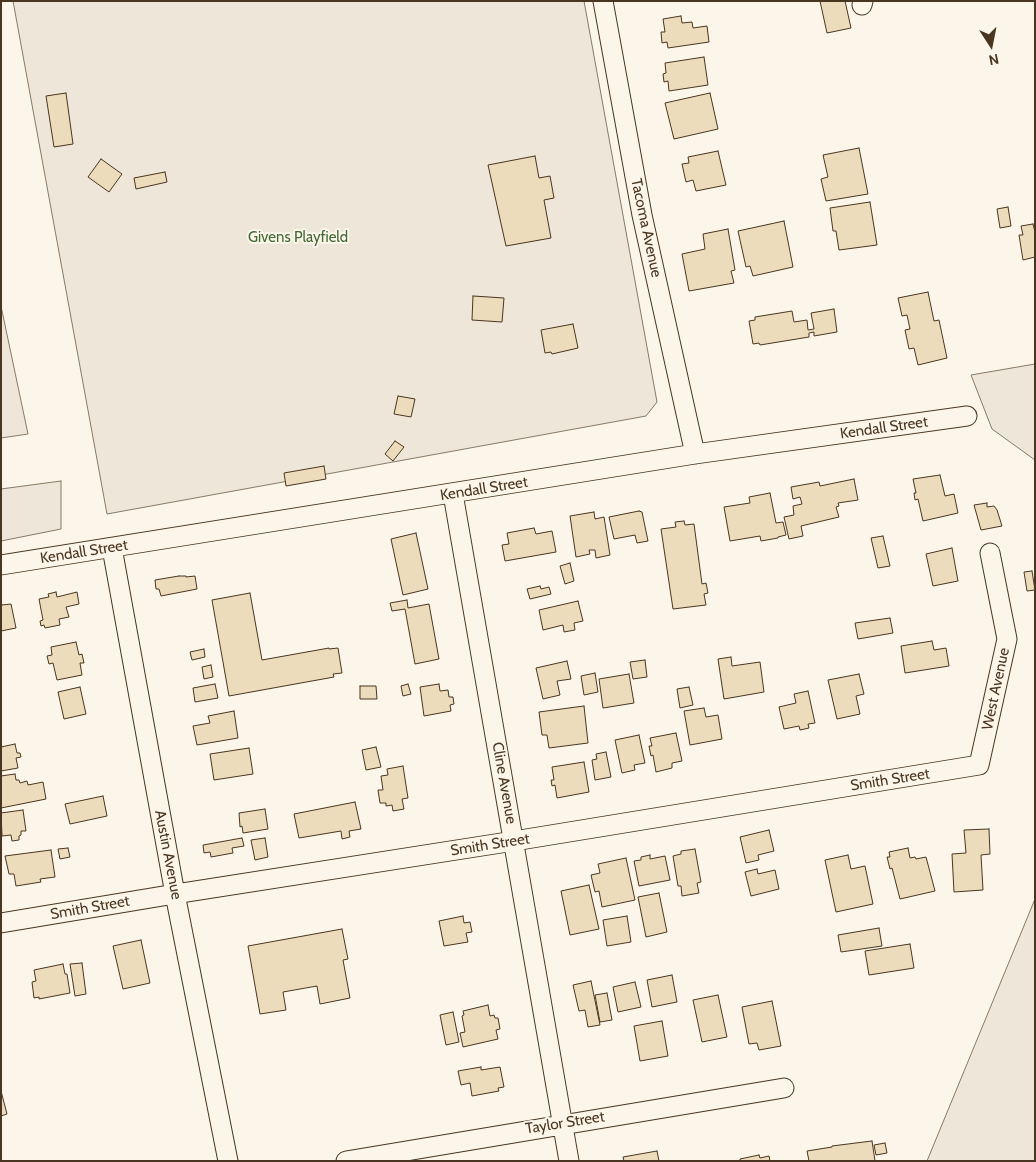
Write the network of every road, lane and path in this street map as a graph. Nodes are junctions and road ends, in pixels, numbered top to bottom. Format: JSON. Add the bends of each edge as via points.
{"nodes":[{"id":1,"x":603,"y":1,"type":"edge"},
{"id":2,"x":968,"y":416,"type":"dead end"},
{"id":3,"x":695,"y":454,"type":"junction"},
{"id":4,"x":454,"y":494,"type":"junction"},
{"id":5,"x":112,"y":548,"type":"junction"},
{"id":6,"x":990,"y":553,"type":"dead end"},
{"id":7,"x":1,"y":565,"type":"edge"},
{"id":8,"x":980,"y":765,"type":"joint"},
{"id":9,"x":514,"y":841,"type":"junction"},
{"id":10,"x":176,"y":894,"type":"junction"},
{"id":11,"x":1,"y":923,"type":"edge"},
{"id":12,"x":784,"y":1088,"type":"dead end"},
{"id":13,"x":563,"y":1124,"type":"junction"},
{"id":14,"x":228,"y":1161,"type":"edge"},
{"id":15,"x":346,"y":1161,"type":"edge"},
{"id":16,"x":569,"y":1161,"type":"edge"}],
"edges":[{"from":1,"to":3,"type":"street","name":"Tacoma Avenue","via":[[642,216]]},
{"from":2,"to":3,"type":"street","name":"Kendall Street"},
{"from":3,"to":4,"type":"street","name":"Kendall Street"},
{"from":4,"to":5,"type":"street","name":"Kendall Street"},
{"from":4,"to":9,"type":"street","name":"Cline Avenue"},
{"from":5,"to":7,"type":"street","name":"Kendall Street"},
{"from":5,"to":10,"type":"street","name":"Austin Avenue"},
{"from":6,"to":8,"type":"street","name":"West Avenue","via":[[1007,639]]},
{"from":8,"to":9,"type":"street","name":"Smith Street"},
{"from":9,"to":10,"type":"street","name":"Smith Street"},
{"from":9,"to":13,"type":"street","name":"Cline Avenue"},
{"from":10,"to":11,"type":"street","name":"Smith Street"},
{"from":10,"to":14,"type":"street","name":"Austin Avenue"},
{"from":12,"to":13,"type":"street","name":"Taylor Street"},
{"from":13,"to":15,"type":"street","name":"Taylor Street"},
{"from":13,"to":16,"type":"street","name":"Cline Avenue"}]}
